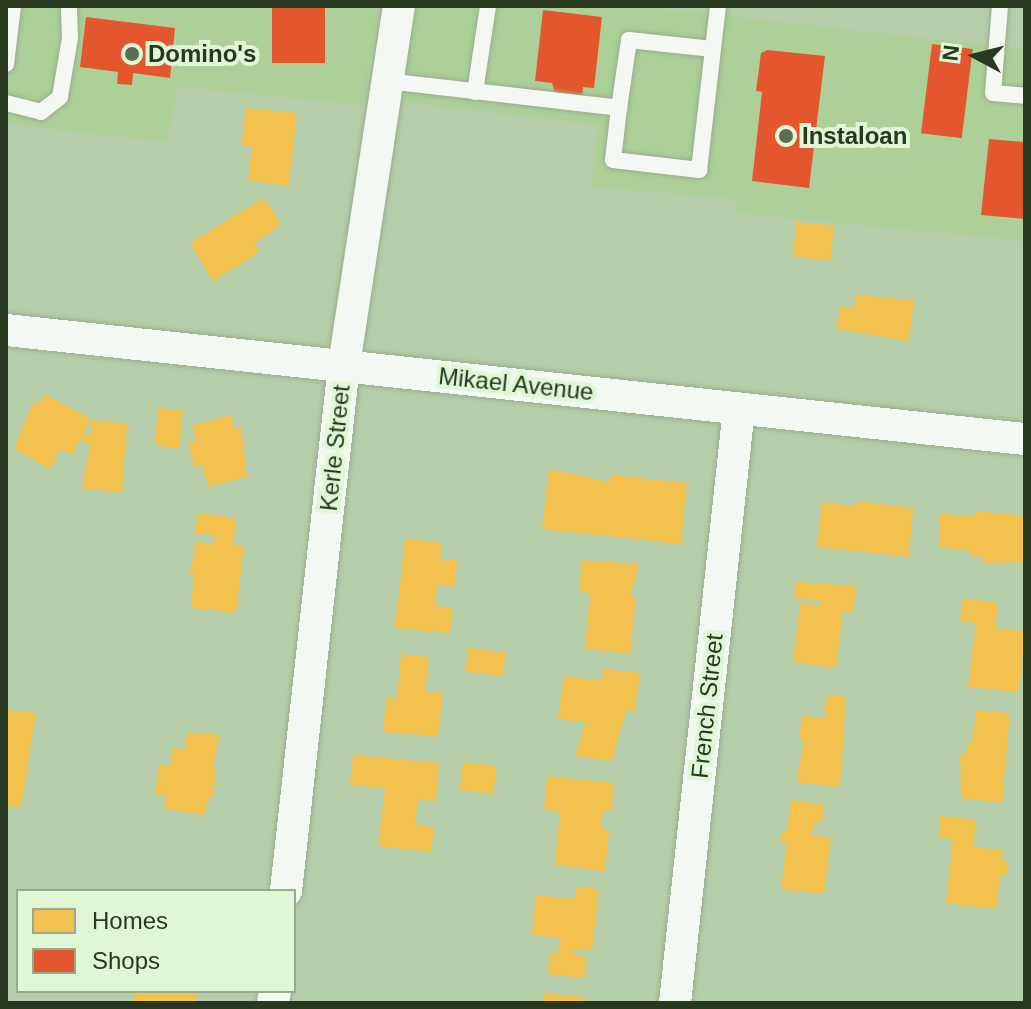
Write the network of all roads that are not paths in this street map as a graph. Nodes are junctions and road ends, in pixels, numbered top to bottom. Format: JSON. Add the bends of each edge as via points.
{"nodes":[{"id":1,"x":13,"y":6,"type":"edge"},
{"id":2,"x":69,"y":6,"type":"edge"},
{"id":3,"x":399,"y":6,"type":"edge"},
{"id":4,"x":488,"y":6,"type":"edge"},
{"id":5,"x":718,"y":6,"type":"edge"},
{"id":6,"x":1000,"y":6,"type":"edge"},
{"id":7,"x":713,"y":49,"type":"junction"},
{"id":8,"x":6,"y":64,"type":"edge"},
{"id":9,"x":387,"y":81,"type":"junction"},
{"id":10,"x":475,"y":92,"type":"junction"},
{"id":11,"x":1025,"y":96,"type":"edge"},
{"id":12,"x":6,"y":103,"type":"edge"},
{"id":13,"x":619,"y":108,"type":"junction"},
{"id":14,"x":6,"y":330,"type":"edge"},
{"id":15,"x":344,"y":365,"type":"junction"},
{"id":16,"x":739,"y":408,"type":"junction"},
{"id":17,"x":1025,"y":439,"type":"edge"},
{"id":18,"x":286,"y":889,"type":"edge"},
{"id":19,"x":675,"y":1003,"type":"edge"}],
"edges":[{"from":1,"to":8,"type":"lane"},
{"from":2,"to":12,"type":"lane","via":[[70,38],[60,97],[41,112]]},
{"from":3,"to":9,"type":"street","name":"Kerle Street"},
{"from":4,"to":10,"type":"lane"},
{"from":5,"to":7,"type":"lane"},
{"from":6,"to":11,"type":"lane","via":[[993,93]]},
{"from":7,"to":13,"type":"lane","via":[[629,40]]},
{"from":7,"to":13,"type":"lane","via":[[699,170],[613,160]]},
{"from":9,"to":10,"type":"lane"},
{"from":9,"to":15,"type":"street","name":"Kerle Street"},
{"from":10,"to":13,"type":"lane"},
{"from":14,"to":15,"type":"street","name":"Mikael Avenue"},
{"from":15,"to":16,"type":"street","name":"Mikael Avenue"},
{"from":15,"to":18,"type":"street","name":"Kerle Street"},
{"from":16,"to":17,"type":"street","name":"Mikael Avenue"},
{"from":16,"to":19,"type":"street","name":"French Street"}]}
